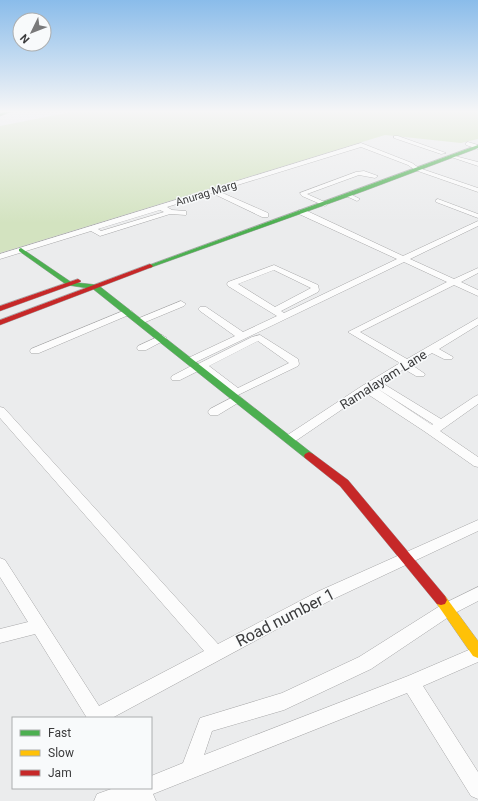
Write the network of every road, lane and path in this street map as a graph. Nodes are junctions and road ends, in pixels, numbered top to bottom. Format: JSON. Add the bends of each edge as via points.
{"nodes":[{"id":1,"x":349,"y":148,"type":"edge"},
{"id":2,"x":369,"y":148,"type":"edge"},
{"id":3,"x":429,"y":148,"type":"edge"},
{"id":4,"x":462,"y":148,"type":"edge"},
{"id":5,"x":469,"y":148,"type":"edge"},
{"id":6,"x":443,"y":153,"type":"junction"},
{"id":7,"x":453,"y":156,"type":"junction"},
{"id":8,"x":478,"y":164,"type":"edge"},
{"id":9,"x":414,"y":166,"type":"junction"},
{"id":10,"x":478,"y":182,"type":"edge"},
{"id":11,"x":478,"y":186,"type":"edge"},
{"id":12,"x":478,"y":190,"type":"edge"},
{"id":13,"x":212,"y":191,"type":"junction"},
{"id":14,"x":348,"y":196,"type":"junction"},
{"id":15,"x":314,"y":199,"type":"junction"},
{"id":16,"x":357,"y":199,"type":"dead end"},
{"id":17,"x":438,"y":201,"type":"dead end"},
{"id":18,"x":325,"y":204,"type":"junction"},
{"id":19,"x":161,"y":207,"type":"junction"},
{"id":20,"x":170,"y":212,"type":"junction"},
{"id":21,"x":302,"y":212,"type":"junction"},
{"id":22,"x":183,"y":213,"type":"dead end"},
{"id":23,"x":265,"y":216,"type":"junction"},
{"id":24,"x":478,"y":217,"type":"edge"},
{"id":25,"x":478,"y":223,"type":"edge"},
{"id":26,"x":462,"y":227,"type":"junction"},
{"id":27,"x":92,"y":228,"type":"junction"},
{"id":28,"x":220,"y":234,"type":"junction"},
{"id":29,"x":21,"y":250,"type":"junction"},
{"id":30,"x":0,"y":256,"type":"edge"},
{"id":31,"x":404,"y":259,"type":"junction"},
{"id":32,"x":478,"y":270,"type":"edge"},
{"id":33,"x":91,"y":276,"type":"dead end"},
{"id":34,"x":455,"y":282,"type":"junction"},
{"id":35,"x":70,"y":284,"type":"junction"},
{"id":36,"x":95,"y":286,"type":"junction"},
{"id":37,"x":314,"y":290,"type":"junction"},
{"id":38,"x":478,"y":293,"type":"edge"},
{"id":39,"x":322,"y":299,"type":"junction"},
{"id":40,"x":181,"y":304,"type":"dead end"},
{"id":41,"x":0,"y":309,"type":"edge"},
{"id":42,"x":204,"y":309,"type":"dead end"},
{"id":43,"x":274,"y":310,"type":"junction"},
{"id":44,"x":128,"y":312,"type":"junction"},
{"id":45,"x":283,"y":316,"type":"junction"},
{"id":46,"x":140,"y":321,"type":"junction"},
{"id":47,"x":0,"y":323,"type":"edge"},
{"id":48,"x":247,"y":323,"type":"dead end"},
{"id":49,"x":475,"y":325,"type":"edge"},
{"id":50,"x":256,"y":329,"type":"junction"},
{"id":51,"x":448,"y":330,"type":"dead end"},
{"id":52,"x":242,"y":336,"type":"junction"},
{"id":53,"x":162,"y":338,"type":"junction"},
{"id":54,"x":440,"y":339,"type":"junction"},
{"id":55,"x":142,"y":348,"type":"dead end"},
{"id":56,"x":427,"y":348,"type":"junction"},
{"id":57,"x":35,"y":351,"type":"dead end"},
{"id":58,"x":218,"y":352,"type":"junction"},
{"id":59,"x":448,"y":358,"type":"dead end"},
{"id":60,"x":404,"y":362,"type":"junction"},
{"id":61,"x":194,"y":364,"type":"junction"},
{"id":62,"x":420,"y":374,"type":"dead end"},
{"id":63,"x":176,"y":378,"type":"dead end"},
{"id":64,"x":370,"y":385,"type":"junction"},
{"id":65,"x":237,"y":399,"type":"junction"},
{"id":66,"x":478,"y":399,"type":"edge"},
{"id":67,"x":0,"y":411,"type":"edge"},
{"id":68,"x":214,"y":412,"type":"dead end"},
{"id":69,"x":437,"y":428,"type":"junction"},
{"id":70,"x":290,"y":439,"type":"junction"},
{"id":71,"x":478,"y":463,"type":"edge"},
{"id":72,"x":478,"y":525,"type":"edge"},
{"id":73,"x":405,"y":559,"type":"junction"},
{"id":74,"x":0,"y":564,"type":"edge"},
{"id":75,"x":478,"y":594,"type":"edge"},
{"id":76,"x":448,"y":609,"type":"junction"},
{"id":77,"x":38,"y":626,"type":"junction"},
{"id":78,"x":0,"y":636,"type":"edge"},
{"id":79,"x":216,"y":653,"type":"junction"},
{"id":80,"x":478,"y":653,"type":"edge"},
{"id":81,"x":411,"y":683,"type":"junction"},
{"id":82,"x":95,"y":717,"type":"edge"},
{"id":83,"x":98,"y":717,"type":"edge"},
{"id":84,"x":190,"y":770,"type":"junction"},
{"id":85,"x":152,"y":785,"type":"edge"},
{"id":86,"x":139,"y":789,"type":"edge"},
{"id":87,"x":142,"y":789,"type":"edge"},
{"id":88,"x":478,"y":789,"type":"edge"},
{"id":89,"x":104,"y":801,"type":"edge"},
{"id":90,"x":146,"y":801,"type":"edge"}],
"edges":[{"from":1,"to":13,"type":"street","name":"Anurag Marg"},
{"from":2,"to":9,"type":"street","name":"Anurag Marg"},
{"from":3,"to":6,"type":"street"},
{"from":4,"to":6,"type":"street"},
{"from":5,"to":7,"type":"street"},
{"from":6,"to":9,"type":"street"},
{"from":7,"to":8,"type":"street"},
{"from":7,"to":9,"type":"street"},
{"from":9,"to":12,"type":"street","name":"Anurag Marg"},
{"from":9,"to":14,"type":"street"},
{"from":9,"to":15,"type":"street","via":[[375,176]]},
{"from":10,"to":11,"type":"street","via":[[473,184]]},
{"from":13,"to":19,"type":"street","name":"Anurag Marg"},
{"from":13,"to":23,"type":"street"},
{"from":14,"to":16,"type":"street"},
{"from":14,"to":18,"type":"street"},
{"from":15,"to":18,"type":"street"},
{"from":15,"to":23,"type":"street"},
{"from":17,"to":24,"type":"street"},
{"from":18,"to":21,"type":"street"},
{"from":19,"to":20,"type":"street"},
{"from":19,"to":27,"type":"street","name":"Anurag Marg"},
{"from":20,"to":22,"type":"street"},
{"from":20,"to":27,"type":"street","via":[[100,234]]},
{"from":21,"to":28,"type":"street"},
{"from":21,"to":31,"type":"street"},
{"from":23,"to":28,"type":"street"},
{"from":24,"to":26,"type":"street"},
{"from":25,"to":26,"type":"street"},
{"from":26,"to":31,"type":"street"},
{"from":27,"to":29,"type":"street","name":"Anurag Marg"},
{"from":28,"to":36,"type":"street"},
{"from":29,"to":30,"type":"street","name":"Anurag Marg"},
{"from":29,"to":35,"type":"street"},
{"from":31,"to":34,"type":"street"},
{"from":31,"to":39,"type":"street"},
{"from":32,"to":34,"type":"street"},
{"from":33,"to":35,"type":"street"},
{"from":34,"to":38,"type":"street"},
{"from":34,"to":60,"type":"street","via":[[353,332]]},
{"from":35,"to":36,"type":"street"},
{"from":35,"to":41,"type":"street"},
{"from":36,"to":44,"type":"street"},
{"from":36,"to":47,"type":"street"},
{"from":37,"to":39,"type":"street"},
{"from":37,"to":43,"type":"street"},
{"from":37,"to":43,"type":"street","via":[[274,267],[231,283]]},
{"from":39,"to":45,"type":"street"},
{"from":40,"to":46,"type":"street"},
{"from":42,"to":52,"type":"street"},
{"from":43,"to":45,"type":"street"},
{"from":44,"to":46,"type":"street"},
{"from":44,"to":57,"type":"street"},
{"from":45,"to":50,"type":"street"},
{"from":46,"to":53,"type":"street"},
{"from":48,"to":50,"type":"street"},
{"from":49,"to":54,"type":"street","name":"Ramalayam Lane"},
{"from":50,"to":52,"type":"street"},
{"from":51,"to":54,"type":"street"},
{"from":52,"to":58,"type":"street"},
{"from":53,"to":55,"type":"street"},
{"from":53,"to":61,"type":"street"},
{"from":54,"to":56,"type":"street","name":"Ramalayam Lane"},
{"from":56,"to":59,"type":"street"},
{"from":56,"to":60,"type":"street","name":"Ramalayam Lane"},
{"from":58,"to":58,"type":"street","via":[[260,338],[294,361],[294,364],[238,392],[202,366]]},
{"from":58,"to":61,"type":"street"},
{"from":60,"to":62,"type":"street"},
{"from":60,"to":64,"type":"street","name":"Ramalayam Lane"},
{"from":61,"to":63,"type":"street"},
{"from":61,"to":65,"type":"street"},
{"from":64,"to":69,"type":"street"},
{"from":64,"to":70,"type":"street","name":"Ramalayam Lane"},
{"from":65,"to":68,"type":"street"},
{"from":65,"to":70,"type":"street"},
{"from":66,"to":69,"type":"street"},
{"from":67,"to":79,"type":"street"},
{"from":69,"to":71,"type":"street"},
{"from":70,"to":73,"type":"street","via":[[344,483]]},
{"from":72,"to":73,"type":"street","name":"Road number 1"},
{"from":73,"to":76,"type":"street"},
{"from":73,"to":79,"type":"street","name":"Road number 1","via":[[324,596]]},
{"from":74,"to":77,"type":"street"},
{"from":75,"to":76,"type":"street"},
{"from":76,"to":80,"type":"street"},
{"from":76,"to":84,"type":"street","via":[[365,663],[284,701],[206,724]]},
{"from":77,"to":78,"type":"street"},
{"from":77,"to":82,"type":"street"},
{"from":79,"to":83,"type":"street","name":"Road number 1"},
{"from":80,"to":81,"type":"street"},
{"from":81,"to":84,"type":"street"},
{"from":81,"to":88,"type":"street"},
{"from":84,"to":85,"type":"street"},
{"from":86,"to":89,"type":"street"},
{"from":87,"to":90,"type":"street"}]}
